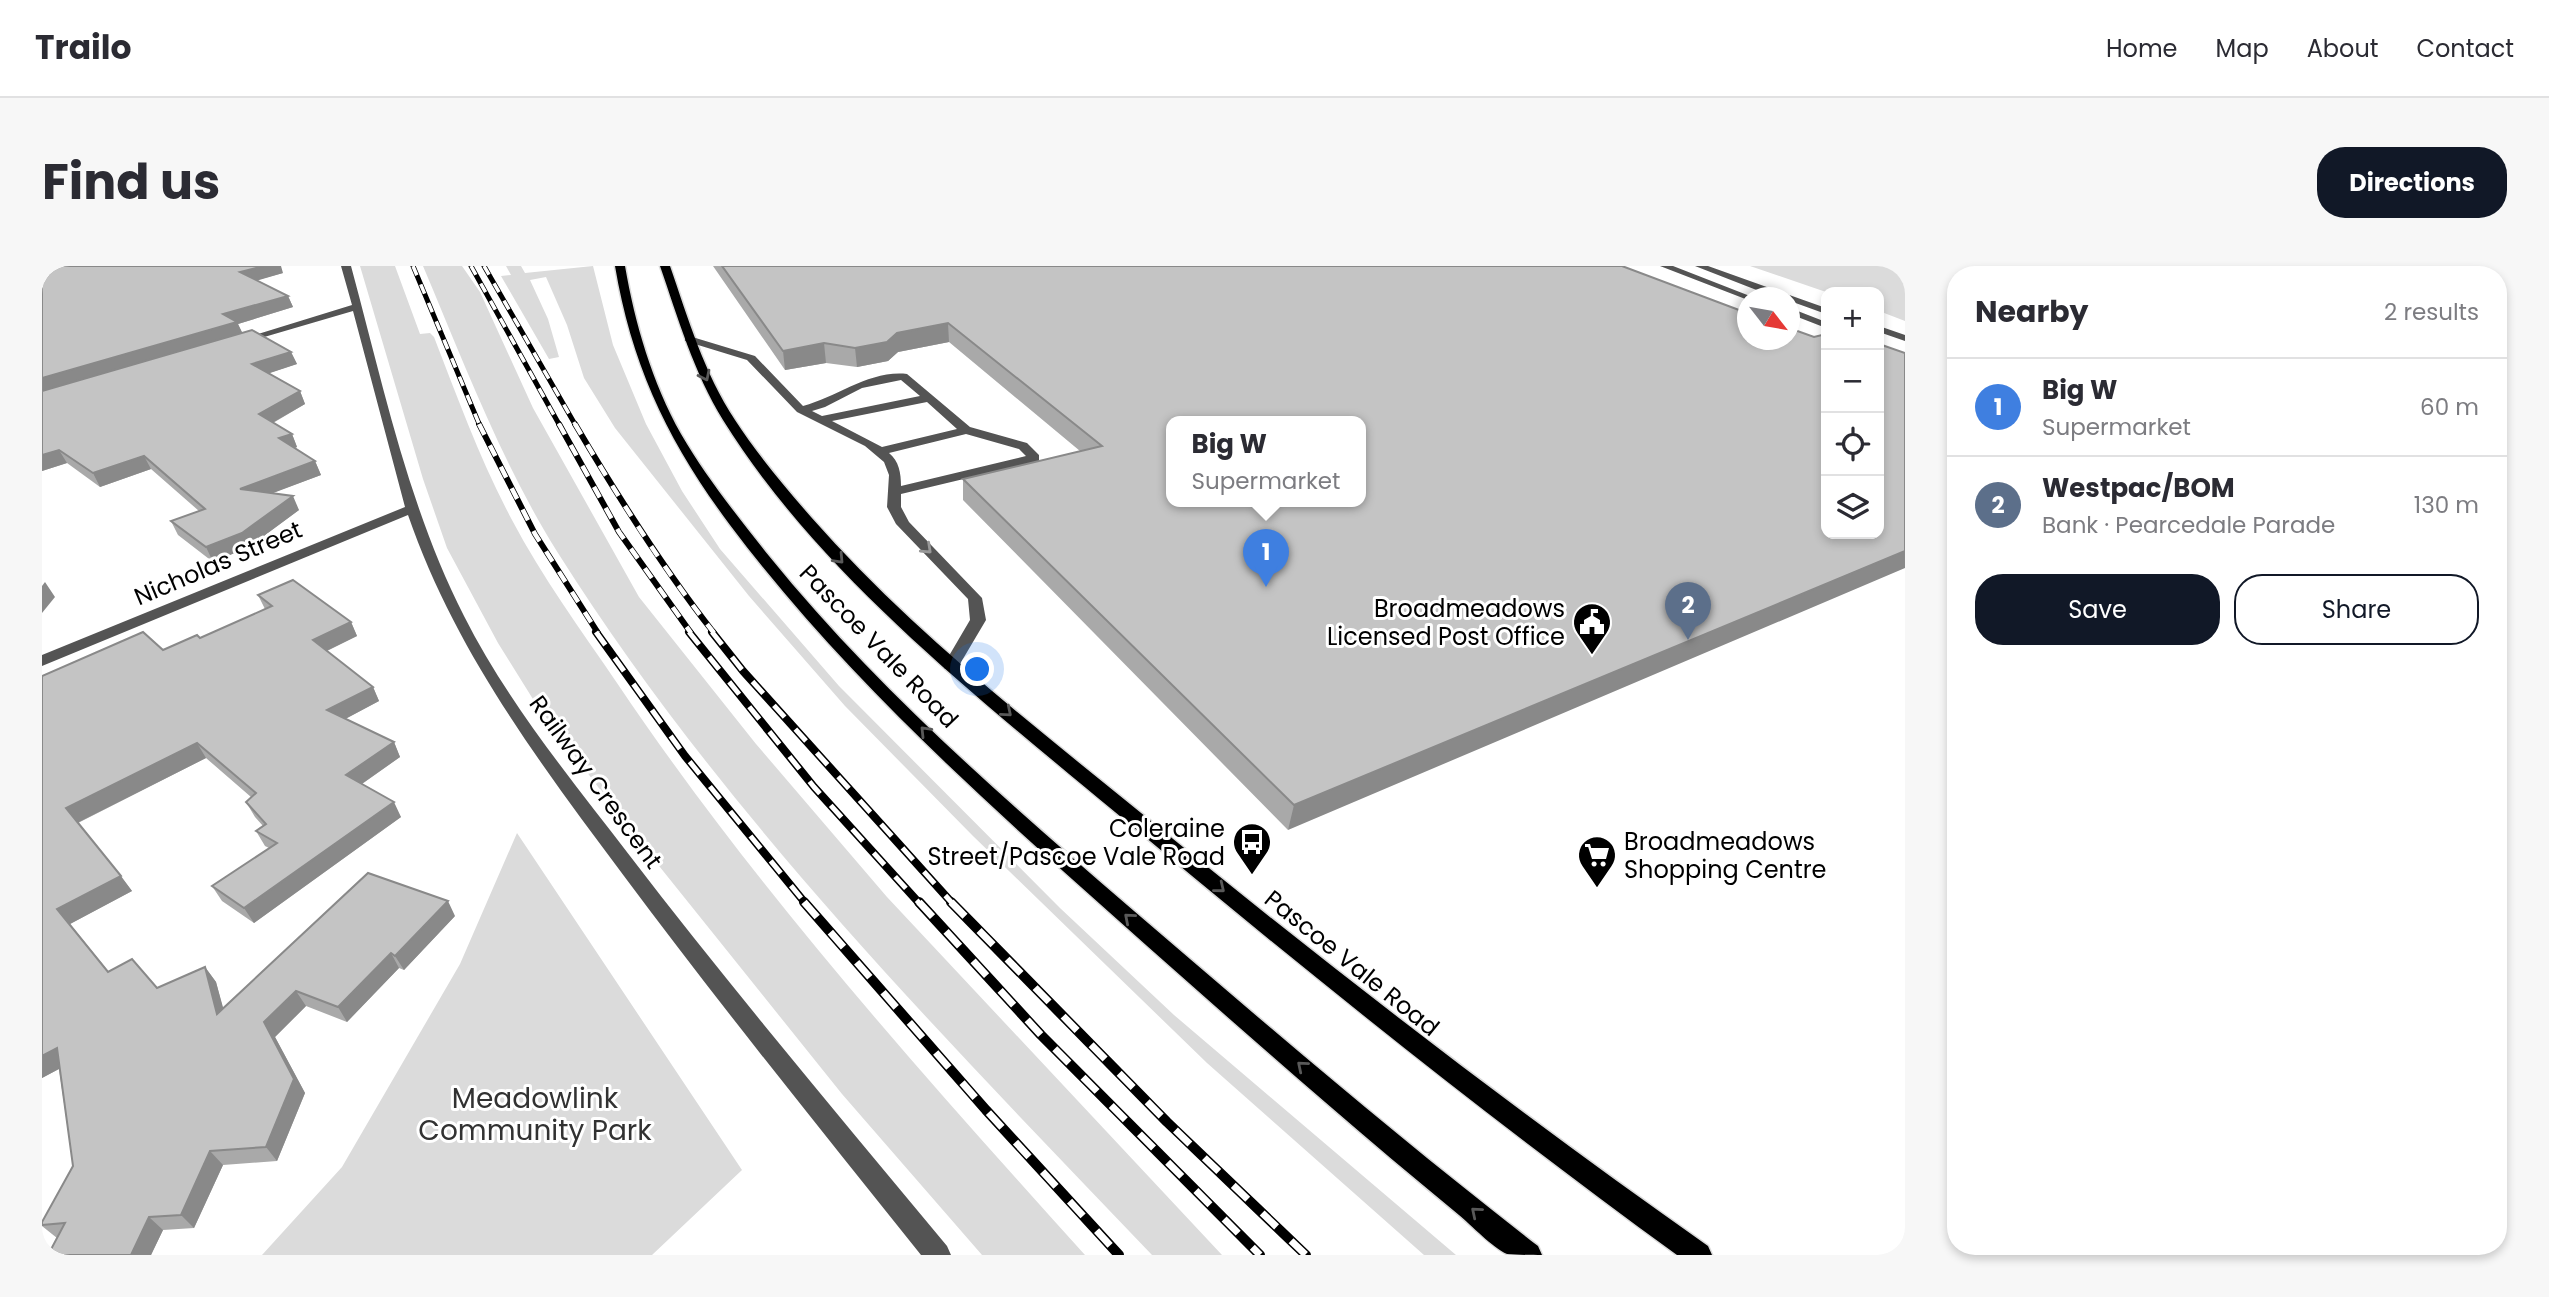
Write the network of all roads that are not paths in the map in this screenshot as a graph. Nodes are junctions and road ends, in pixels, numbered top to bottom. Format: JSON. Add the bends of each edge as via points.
{"nodes":[{"id":1,"x":346,"y":266,"type":"edge"},
{"id":2,"x":620,"y":266,"type":"edge"},
{"id":3,"x":665,"y":266,"type":"edge"},
{"id":4,"x":1665,"y":266,"type":"edge"},
{"id":5,"x":1700,"y":266,"type":"edge"},
{"id":6,"x":1758,"y":287,"type":"edge"},
{"id":7,"x":1737,"y":293,"type":"edge"},
{"id":8,"x":1800,"y":302,"type":"edge"},
{"id":9,"x":357,"y":307,"type":"junction"},
{"id":10,"x":1821,"y":309,"type":"edge"},
{"id":11,"x":1800,"y":316,"type":"edge"},
{"id":12,"x":1821,"y":323,"type":"edge"},
{"id":13,"x":1884,"y":331,"type":"edge"},
{"id":14,"x":1905,"y":338,"type":"edge"},
{"id":15,"x":689,"y":339,"type":"junction"},
{"id":16,"x":224,"y":346,"type":"edge"},
{"id":17,"x":929,"y":398,"type":"junction"},
{"id":18,"x":801,"y":410,"type":"junction"},
{"id":19,"x":817,"y":420,"type":"junction"},
{"id":20,"x":966,"y":430,"type":"junction"},
{"id":21,"x":882,"y":451,"type":"junction"},
{"id":22,"x":893,"y":492,"type":"junction"},
{"id":23,"x":411,"y":509,"type":"junction"},
{"id":24,"x":42,"y":661,"type":"edge"},
{"id":25,"x":951,"y":666,"type":"junction"},
{"id":26,"x":938,"y":1255,"type":"edge"},
{"id":27,"x":1529,"y":1255,"type":"edge"},
{"id":28,"x":1699,"y":1255,"type":"edge"}],
"edges":[{"from":1,"to":9,"type":"street","name":"Railway Crescent"},
{"from":27,"to":2,"type":"main road","name":"Pascoe Vale Road","one_way":true,"via":[[1073,869],[935,741],[830,634],[766,562],[685,450],[645,370]]},
{"from":3,"to":15,"type":"main road","name":"Pascoe Vale Road"},
{"from":4,"to":7,"type":"street"},
{"from":5,"to":6,"type":"street"},
{"from":8,"to":10,"type":"street"},
{"from":9,"to":16,"type":"street"},
{"from":9,"to":23,"type":"street","name":"Railway Crescent"},
{"from":11,"to":12,"type":"street"},
{"from":13,"to":14,"type":"street"},
{"from":15,"to":18,"type":"street","via":[[751,358]]},
{"from":15,"to":25,"type":"main road","name":"Pascoe Vale Road","one_way":true,"via":[[714,396],[740,437],[818,537]]},
{"from":17,"to":18,"type":"street","via":[[903,376],[859,385]]},
{"from":17,"to":19,"type":"street"},
{"from":17,"to":20,"type":"street"},
{"from":18,"to":19,"type":"street"},
{"from":19,"to":21,"type":"street"},
{"from":20,"to":21,"type":"street"},
{"from":20,"to":22,"type":"street","via":[[1023,446],[1035,458]]},
{"from":21,"to":22,"type":"street","via":[[895,475]]},
{"from":22,"to":25,"type":"street","one_way":true,"via":[[894,507],[903,524],[975,598],[978,620]]},
{"from":23,"to":24,"type":"street","name":"Nicholas Street"},
{"from":23,"to":26,"type":"street","name":"Railway Crescent","via":[[441,583],[493,680],[554,769],[751,1028]]},
{"from":25,"to":28,"type":"main road","name":"Pascoe Vale Road","one_way":true,"via":[[1399,1033]]}]}
